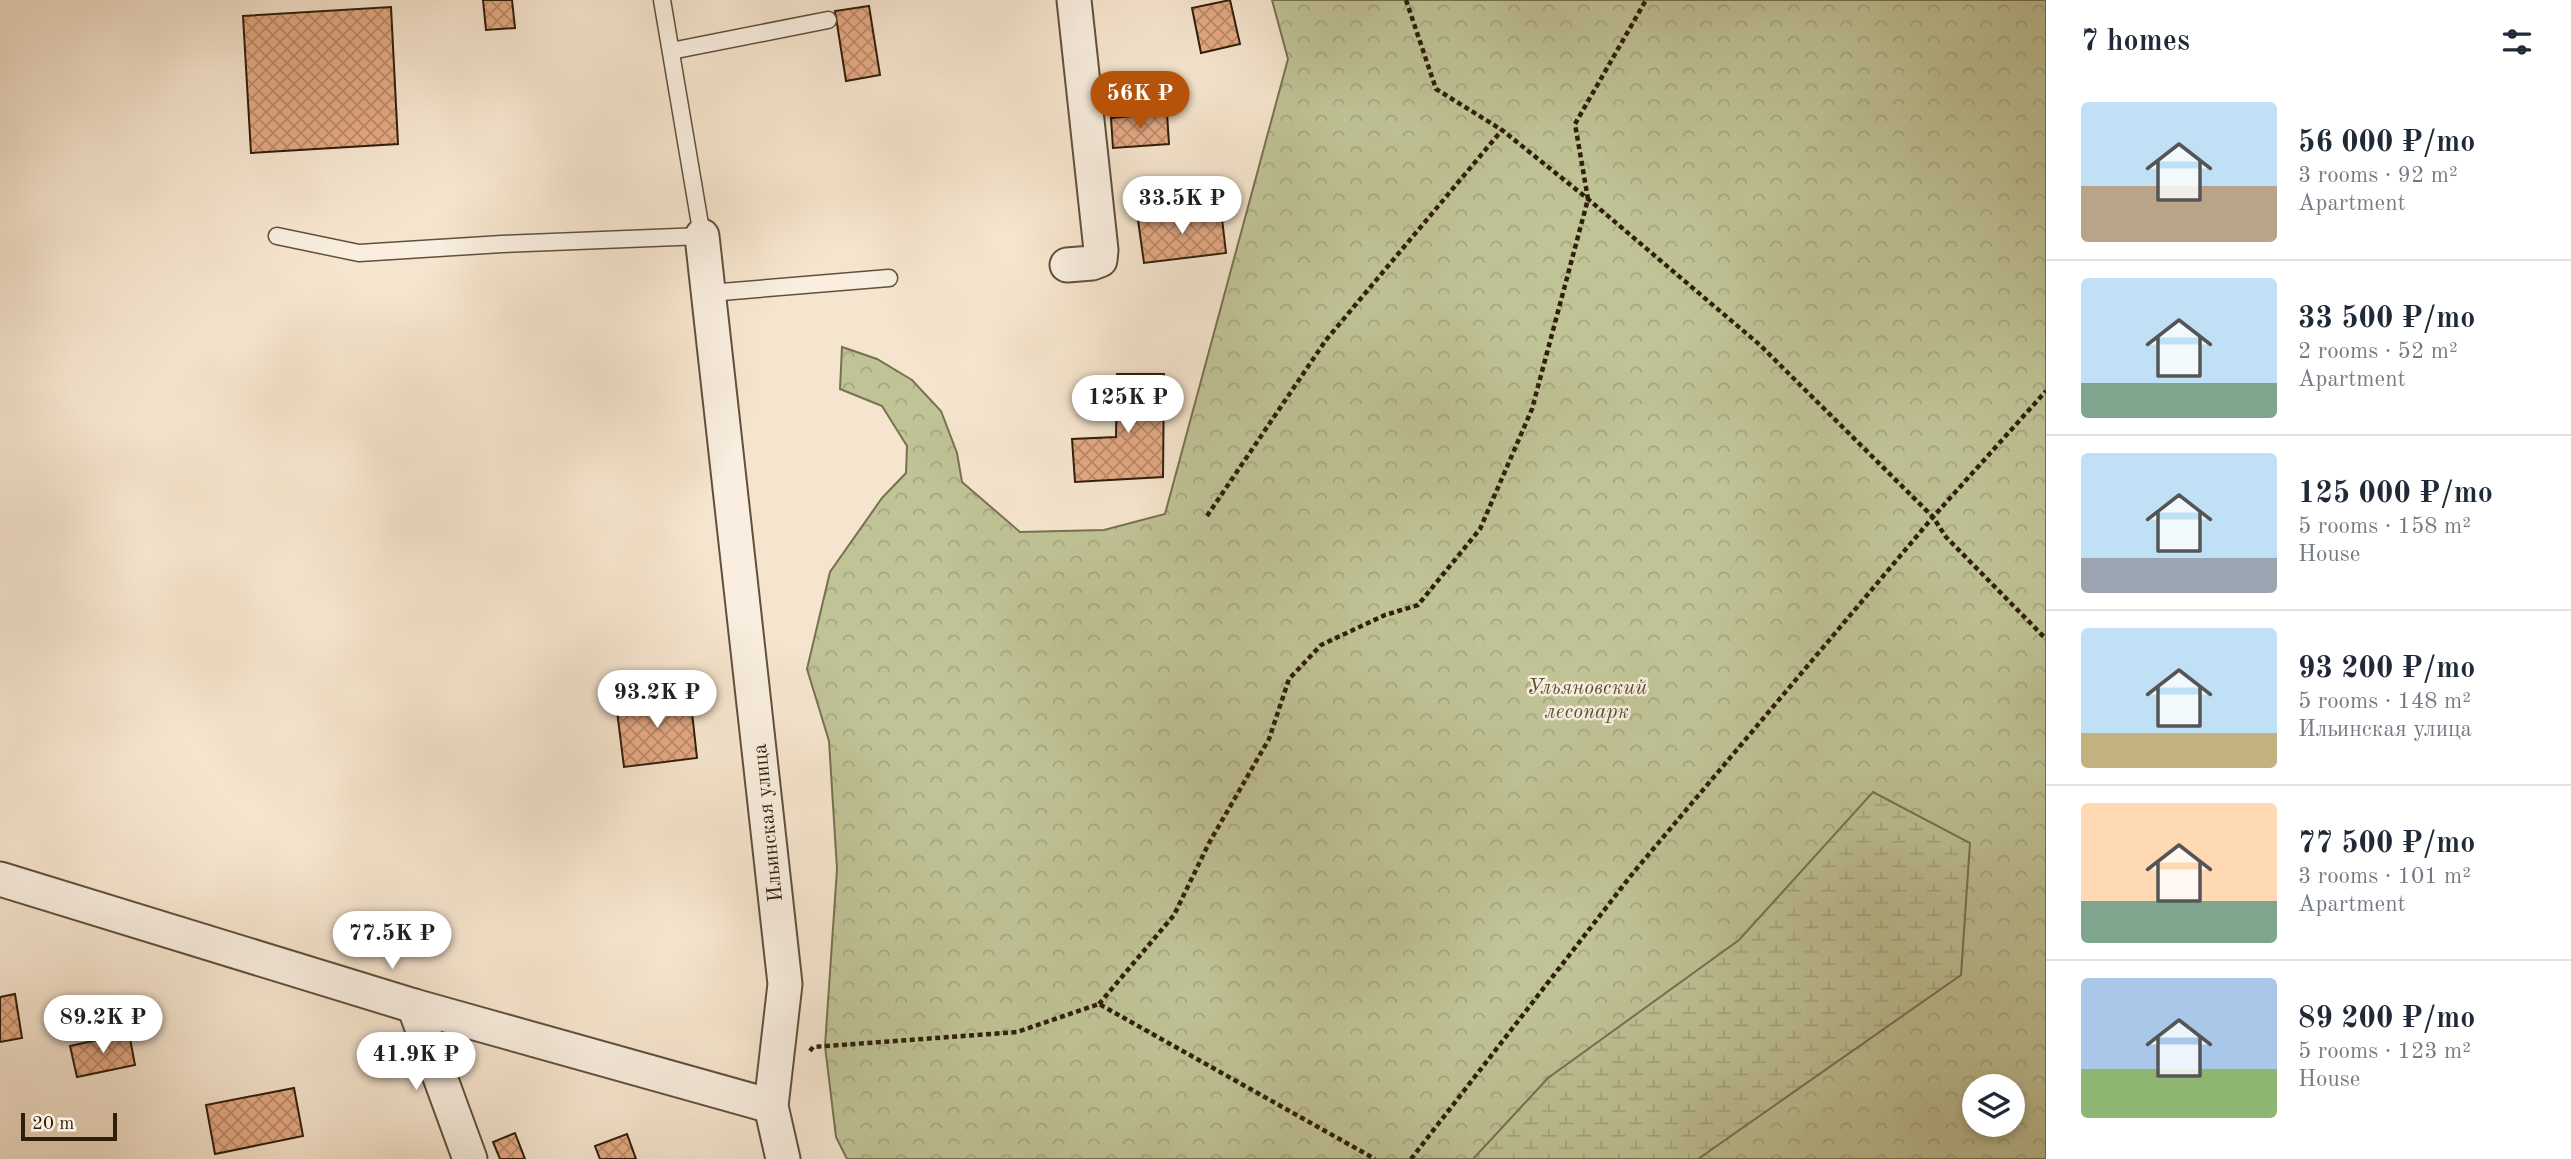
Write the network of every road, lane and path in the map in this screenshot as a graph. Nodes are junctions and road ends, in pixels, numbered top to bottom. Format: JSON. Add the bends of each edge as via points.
{"nodes":[{"id":1,"x":662,"y":0,"type":"edge"},
{"id":2,"x":1074,"y":0,"type":"edge"},
{"id":3,"x":1406,"y":0,"type":"edge"},
{"id":4,"x":1646,"y":0,"type":"edge"},
{"id":5,"x":828,"y":20,"type":"dead end"},
{"id":6,"x":671,"y":51,"type":"junction"},
{"id":7,"x":1502,"y":130,"type":"junction"},
{"id":8,"x":1588,"y":199,"type":"junction"},
{"id":9,"x":277,"y":236,"type":"dead end"},
{"id":10,"x":702,"y":236,"type":"junction"},
{"id":11,"x":1067,"y":265,"type":"dead end"},
{"id":12,"x":889,"y":278,"type":"dead end"},
{"id":13,"x":709,"y":293,"type":"junction"},
{"id":14,"x":2046,"y":391,"type":"edge"},
{"id":15,"x":1207,"y":516,"type":"dead end"},
{"id":16,"x":1933,"y":517,"type":"junction"},
{"id":17,"x":2046,"y":639,"type":"edge"},
{"id":18,"x":0,"y":879,"type":"edge"},
{"id":19,"x":1099,"y":1004,"type":"junction"},
{"id":20,"x":414,"y":1006,"type":"junction"},
{"id":21,"x":806,"y":1057,"type":"dead end"},
{"id":22,"x":771,"y":1106,"type":"junction"},
{"id":23,"x":470,"y":1159,"type":"edge"},
{"id":24,"x":783,"y":1159,"type":"edge"},
{"id":25,"x":1375,"y":1159,"type":"edge"},
{"id":26,"x":1411,"y":1159,"type":"edge"}],
"edges":[{"from":1,"to":6,"type":"lane"},
{"from":2,"to":11,"type":"street","via":[[1101,250],[1100,260]]},
{"from":3,"to":7,"type":"path","via":[[1436,89]]},
{"from":4,"to":8,"type":"path","via":[[1575,124]]},
{"from":5,"to":6,"type":"lane"},
{"from":6,"to":10,"type":"lane"},
{"from":7,"to":8,"type":"path"},
{"from":7,"to":15,"type":"path","via":[[1326,340]]},
{"from":8,"to":16,"type":"path","via":[[1760,345]]},
{"from":8,"to":19,"type":"path","via":[[1532,409],[1480,528],[1418,605],[1321,645],[1289,679],[1269,739],[1174,915]]},
{"from":9,"to":10,"type":"lane","via":[[359,253]]},
{"from":10,"to":13,"type":"street","name":"Ильинская улица"},
{"from":12,"to":13,"type":"lane"},
{"from":13,"to":22,"type":"street","name":"Ильинская улица","via":[[785,984]]},
{"from":14,"to":16,"type":"path"},
{"from":16,"to":17,"type":"path","via":[[1946,537]]},
{"from":16,"to":26,"type":"path","via":[[1633,873]]},
{"from":18,"to":20,"type":"street"},
{"from":19,"to":21,"type":"path","via":[[1017,1032],[813,1047]]},
{"from":19,"to":25,"type":"path"},
{"from":20,"to":22,"type":"street"},
{"from":20,"to":23,"type":"street"},
{"from":22,"to":24,"type":"street","name":"Ильинская улица"}]}
